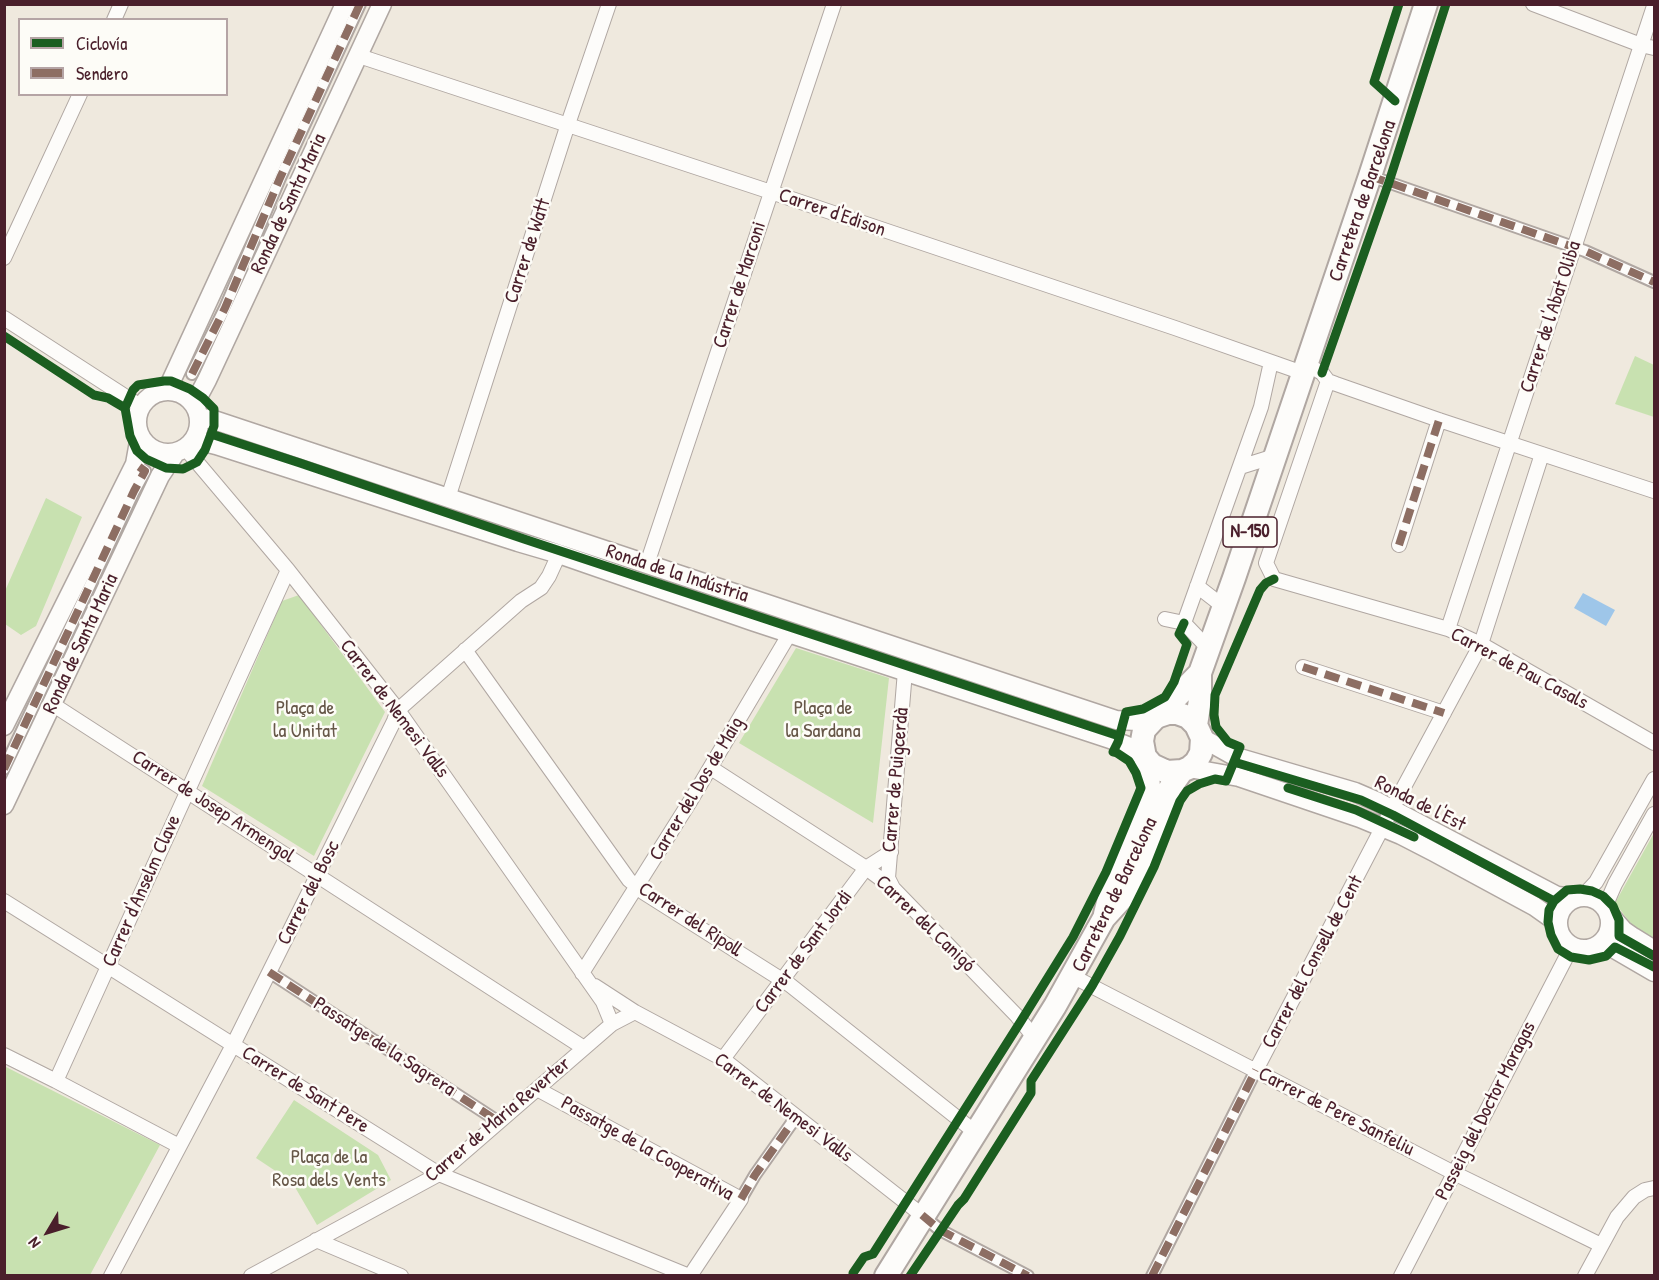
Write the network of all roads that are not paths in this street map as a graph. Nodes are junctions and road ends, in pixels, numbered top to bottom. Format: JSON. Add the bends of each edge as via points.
{"nodes":[{"id":1,"x":121,"y":4,"type":"edge"},
{"id":2,"x":345,"y":4,"type":"edge"},
{"id":3,"x":360,"y":4,"type":"edge"},
{"id":4,"x":382,"y":4,"type":"edge"},
{"id":5,"x":609,"y":4,"type":"edge"},
{"id":6,"x":834,"y":4,"type":"edge"},
{"id":7,"x":1426,"y":4,"type":"edge"},
{"id":8,"x":1533,"y":4,"type":"edge"},
{"id":9,"x":1654,"y":6,"type":"edge"},
{"id":10,"x":115,"y":18,"type":"edge"},
{"id":11,"x":1648,"y":46,"type":"edge"},
{"id":12,"x":359,"y":56,"type":"junction"},
{"id":13,"x":79,"y":96,"type":"edge"},
{"id":14,"x":568,"y":124,"type":"junction"},
{"id":15,"x":1370,"y":176,"type":"junction"},
{"id":16,"x":771,"y":192,"type":"junction"},
{"id":17,"x":1574,"y":247,"type":"junction"},
{"id":18,"x":4,"y":258,"type":"edge"},
{"id":19,"x":1654,"y":282,"type":"edge"},
{"id":20,"x":4,"y":318,"type":"edge"},
{"id":21,"x":1271,"y":362,"type":"junction"},
{"id":22,"x":1305,"y":368,"type":"junction"},
{"id":23,"x":191,"y":373,"type":"dead end"},
{"id":24,"x":1332,"y":382,"type":"junction"},
{"id":25,"x":167,"y":390,"type":"junction"},
{"id":26,"x":140,"y":406,"type":"junction"},
{"id":27,"x":196,"y":410,"type":"junction"},
{"id":28,"x":1439,"y":420,"type":"junction"},
{"id":29,"x":140,"y":436,"type":"junction"},
{"id":30,"x":1509,"y":443,"type":"junction"},
{"id":31,"x":184,"y":448,"type":"junction"},
{"id":32,"x":1542,"y":454,"type":"junction"},
{"id":33,"x":1275,"y":456,"type":"junction"},
{"id":34,"x":1240,"y":467,"type":"junction"},
{"id":35,"x":145,"y":470,"type":"dead end"},
{"id":36,"x":1654,"y":490,"type":"edge"},
{"id":37,"x":448,"y":498,"type":"junction"},
{"id":38,"x":1399,"y":545,"type":"dead end"},
{"id":39,"x":559,"y":554,"type":"junction"},
{"id":40,"x":647,"y":564,"type":"junction"},
{"id":41,"x":288,"y":570,"type":"junction"},
{"id":42,"x":1197,"y":586,"type":"junction"},
{"id":43,"x":1224,"y":607,"type":"junction"},
{"id":44,"x":1165,"y":619,"type":"dead end"},
{"id":45,"x":1184,"y":622,"type":"junction"},
{"id":46,"x":1448,"y":629,"type":"junction"},
{"id":47,"x":790,"y":633,"type":"junction"},
{"id":48,"x":1481,"y":644,"type":"junction"},
{"id":49,"x":1209,"y":649,"type":"junction"},
{"id":50,"x":465,"y":650,"type":"junction"},
{"id":51,"x":1303,"y":667,"type":"dead end"},
{"id":52,"x":904,"y":671,"type":"junction"},
{"id":53,"x":1200,"y":674,"type":"junction"},
{"id":54,"x":52,"y":704,"type":"junction"},
{"id":55,"x":398,"y":710,"type":"junction"},
{"id":56,"x":1444,"y":713,"type":"junction"},
{"id":57,"x":1156,"y":717,"type":"junction"},
{"id":58,"x":4,"y":726,"type":"edge"},
{"id":59,"x":1199,"y":732,"type":"junction"},
{"id":60,"x":1654,"y":743,"type":"edge"},
{"id":61,"x":1146,"y":758,"type":"junction"},
{"id":62,"x":711,"y":768,"type":"junction"},
{"id":63,"x":4,"y":769,"type":"edge"},
{"id":64,"x":1186,"y":770,"type":"junction"},
{"id":65,"x":1654,"y":779,"type":"edge"},
{"id":66,"x":188,"y":791,"type":"junction"},
{"id":67,"x":4,"y":805,"type":"edge"},
{"id":68,"x":1392,"y":809,"type":"junction"},
{"id":69,"x":1654,"y":814,"type":"edge"},
{"id":70,"x":1383,"y":828,"type":"junction"},
{"id":71,"x":891,"y":852,"type":"junction"},
{"id":72,"x":866,"y":868,"type":"junction"},
{"id":73,"x":317,"y":875,"type":"junction"},
{"id":74,"x":637,"y":886,"type":"junction"},
{"id":75,"x":893,"y":888,"type":"junction"},
{"id":76,"x":1579,"y":897,"type":"junction"},
{"id":77,"x":4,"y":901,"type":"edge"},
{"id":78,"x":1607,"y":911,"type":"junction"},
{"id":79,"x":1104,"y":918,"type":"junction"},
{"id":80,"x":1558,"y":923,"type":"junction"},
{"id":81,"x":1572,"y":946,"type":"junction"},
{"id":82,"x":1591,"y":948,"type":"junction"},
{"id":83,"x":1654,"y":950,"type":"edge"},
{"id":84,"x":108,"y":967,"type":"junction"},
{"id":85,"x":269,"y":972,"type":"junction"},
{"id":86,"x":1654,"y":972,"type":"edge"},
{"id":87,"x":1072,"y":976,"type":"junction"},
{"id":88,"x":585,"y":978,"type":"junction"},
{"id":89,"x":783,"y":981,"type":"junction"},
{"id":90,"x":635,"y":1012,"type":"junction"},
{"id":91,"x":612,"y":1024,"type":"junction"},
{"id":92,"x":1034,"y":1037,"type":"junction"},
{"id":93,"x":233,"y":1045,"type":"junction"},
{"id":94,"x":584,"y":1048,"type":"junction"},
{"id":95,"x":4,"y":1055,"type":"edge"},
{"id":96,"x":723,"y":1059,"type":"junction"},
{"id":97,"x":1256,"y":1070,"type":"junction"},
{"id":98,"x":56,"y":1081,"type":"junction"},
{"id":99,"x":537,"y":1089,"type":"junction"},
{"id":100,"x":796,"y":1117,"type":"junction"},
{"id":101,"x":499,"y":1122,"type":"junction"},
{"id":102,"x":975,"y":1132,"type":"junction"},
{"id":103,"x":179,"y":1146,"type":"junction"},
{"id":104,"x":1454,"y":1173,"type":"junction"},
{"id":105,"x":439,"y":1174,"type":"junction"},
{"id":106,"x":1654,"y":1188,"type":"edge"},
{"id":107,"x":741,"y":1199,"type":"junction"},
{"id":108,"x":922,"y":1215,"type":"junction"},
{"id":109,"x":316,"y":1240,"type":"junction"},
{"id":110,"x":1601,"y":1245,"type":"junction"},
{"id":111,"x":111,"y":1275,"type":"edge"},
{"id":112,"x":251,"y":1275,"type":"edge"},
{"id":113,"x":401,"y":1275,"type":"edge"},
{"id":114,"x":689,"y":1275,"type":"edge"},
{"id":115,"x":886,"y":1275,"type":"edge"},
{"id":116,"x":1028,"y":1275,"type":"edge"},
{"id":117,"x":1152,"y":1275,"type":"edge"},
{"id":118,"x":1401,"y":1275,"type":"edge"},
{"id":119,"x":1585,"y":1275,"type":"edge"}],
"edges":[{"from":1,"to":10,"type":"street"},
{"from":2,"to":25,"type":"street","name":"Ronda de Santa Maria"},
{"from":3,"to":23,"type":"street","name":"Ronda de Santa Maria","via":[[225,308]]},
{"from":4,"to":12,"type":"street","name":"Ronda de Santa Maria"},
{"from":5,"to":14,"type":"street","name":"Carrer de Watt"},
{"from":6,"to":16,"type":"street","name":"Carrer de Marconi"},
{"from":7,"to":15,"type":"main road","name":"Carretera de Barcelona","number":"N-150"},
{"from":8,"to":11,"type":"street"},
{"from":9,"to":11,"type":"street","name":"Carrer de l'Abat Oliba"},
{"from":11,"to":17,"type":"street","name":"Carrer de l'Abat Oliba"},
{"from":12,"to":14,"type":"street","name":"Carrer d'Edison"},
{"from":12,"to":27,"type":"street","name":"Ronda de Santa Maria","via":[[199,395]]},
{"from":13,"to":18,"type":"street"},
{"from":14,"to":16,"type":"street","name":"Carrer d'Edison"},
{"from":14,"to":37,"type":"street","name":"Carrer de Watt"},
{"from":15,"to":17,"type":"street"},
{"from":15,"to":22,"type":"main road","name":"Carretera de Barcelona","number":"N-150"},
{"from":16,"to":21,"type":"street","name":"Carrer d'Edison"},
{"from":16,"to":40,"type":"street","name":"Carrer de Marconi"},
{"from":17,"to":19,"type":"street"},
{"from":17,"to":30,"type":"street","name":"Carrer de l'Abat Oliba"},
{"from":20,"to":26,"type":"street"},
{"from":21,"to":22,"type":"street","name":"Carrer d'Edison"},
{"from":21,"to":34,"type":"street","via":[[1261,407]]},
{"from":22,"to":24,"type":"street","via":[[1322,373]]},
{"from":22,"to":33,"type":"main road","name":"Carretera de Barcelona","number":"N-150"},
{"from":24,"to":28,"type":"street"},
{"from":24,"to":46,"type":"street","name":"Carrer de Pau Casals","via":[[1320,404],[1266,563],[1274,579]]},
{"from":25,"to":26,"type":"street","via":[[152,394]]},
{"from":25,"to":27,"type":"street","via":[[186,396]]},
{"from":26,"to":29,"type":"street"},
{"from":27,"to":31,"type":"street","via":[[197,435]]},
{"from":27,"to":37,"type":"street","name":"Ronda de la Indústria","via":[[214,420]]},
{"from":28,"to":30,"type":"street"},
{"from":28,"to":38,"type":"street"},
{"from":29,"to":31,"type":"street","via":[[155,450],[166,453]]},
{"from":29,"to":58,"type":"street","name":"Ronda de Santa Maria","via":[[135,464]]},
{"from":30,"to":32,"type":"street"},
{"from":30,"to":46,"type":"street","name":"Carrer de l'Abat Oliba"},
{"from":31,"to":39,"type":"street","name":"Ronda de la Indústria","via":[[216,444]]},
{"from":31,"to":41,"type":"street","name":"Carrer de Nemesi Valls"},
{"from":31,"to":54,"type":"street","name":"Ronda de Santa Maria","via":[[160,476]]},
{"from":32,"to":36,"type":"street"},
{"from":32,"to":48,"type":"street"},
{"from":33,"to":34,"type":"street"},
{"from":33,"to":43,"type":"main road","name":"Carretera de Barcelona","number":"N-150"},
{"from":34,"to":42,"type":"street"},
{"from":35,"to":63,"type":"street","name":"Ronda de Santa Maria"},
{"from":37,"to":40,"type":"street","name":"Ronda de la Indústria"},
{"from":39,"to":47,"type":"street","name":"Ronda de la Indústria"},
{"from":39,"to":50,"type":"street","name":"Carrer del Bosc","via":[[541,588]]},
{"from":40,"to":57,"type":"street","name":"Ronda de la Indústria","via":[[1116,720]]},
{"from":41,"to":55,"type":"street","name":"Carrer de Nemesi Valls"},
{"from":41,"to":66,"type":"street","name":"Carrer d'Anselm Clave"},
{"from":42,"to":43,"type":"street"},
{"from":42,"to":45,"type":"street"},
{"from":43,"to":49,"type":"main road","name":"Carretera de Barcelona","number":"N-150"},
{"from":44,"to":45,"type":"street"},
{"from":45,"to":49,"type":"street"},
{"from":46,"to":48,"type":"street","name":"Carrer de Pau Casals"},
{"from":47,"to":52,"type":"street","name":"Ronda de la Indústria"},
{"from":47,"to":62,"type":"street","name":"Carrer del Dos de Maig"},
{"from":48,"to":56,"type":"street","name":"Carrer del Consell de Cent"},
{"from":48,"to":60,"type":"street","name":"Carrer de Pau Casals"},
{"from":49,"to":53,"type":"main road","name":"Carretera de Barcelona","number":"N-150"},
{"from":50,"to":55,"type":"street","name":"Carrer del Bosc"},
{"from":50,"to":74,"type":"street","name":"Carrer del Ripoll"},
{"from":51,"to":56,"type":"street"},
{"from":52,"to":61,"type":"street","name":"Ronda de la Indústria","via":[[1110,739]]},
{"from":52,"to":71,"type":"street","name":"Carrer de Puigcerdà"},
{"from":53,"to":57,"type":"main road","name":"Carretera de Barcelona","number":"N-150"},
{"from":53,"to":59,"type":"main road","name":"Carretera de Barcelona","number":"N-150"},
{"from":54,"to":66,"type":"street","name":"Carrer de Josep Armengol"},
{"from":54,"to":67,"type":"street","name":"Ronda de Santa Maria"},
{"from":55,"to":73,"type":"street","name":"Carrer del Bosc"},
{"from":55,"to":88,"type":"street","name":"Carrer de Nemesi Valls"},
{"from":56,"to":68,"type":"street","name":"Carrer del Consell de Cent"},
{"from":57,"to":59,"type":"main road","via":[[1177,713],[1188,717]]},
{"from":57,"to":61,"type":"main road","number":"N-150","via":[[1143,735]]},
{"from":59,"to":64,"type":"main road","number":"N-150","via":[[1200,753]]},
{"from":59,"to":68,"type":"street","name":"Ronda de l'Est","via":[[1236,757],[1355,792]]},
{"from":61,"to":64,"type":"main road","via":[[1160,770]]},
{"from":61,"to":79,"type":"main road","number":"N-150","via":[[1149,788],[1145,808],[1113,883]]},
{"from":62,"to":72,"type":"street","name":"Carrer del Canigó"},
{"from":62,"to":74,"type":"street","name":"Carrer del Dos de Maig"},
{"from":64,"to":70,"type":"street","name":"Ronda de l'Est","via":[[1239,777]]},
{"from":64,"to":79,"type":"main road","number":"N-150","via":[[1170,788],[1124,896]]},
{"from":65,"to":76,"type":"street","via":[[1596,882]]},
{"from":66,"to":73,"type":"street","name":"Carrer de Josep Armengol"},
{"from":66,"to":84,"type":"street","name":"Carrer d'Anselm Clave"},
{"from":68,"to":70,"type":"street","name":"Carrer del Consell de Cent"},
{"from":68,"to":76,"type":"street","name":"Ronda de l'Est","via":[[1557,896]]},
{"from":69,"to":78,"type":"street","via":[[1615,884]]},
{"from":70,"to":80,"type":"street","name":"Ronda de l'Est","via":[[1534,906]]},
{"from":70,"to":97,"type":"street","name":"Carrer del Consell de Cent"},
{"from":71,"to":72,"type":"street","name":"Carrer de Sant Jordi"},
{"from":71,"to":75,"type":"street","name":"Carrer de Puigcerdà","via":[[888,878]]},
{"from":72,"to":75,"type":"street","name":"Carrer del Canigó"},
{"from":72,"to":89,"type":"street","name":"Carrer de Sant Jordi"},
{"from":73,"to":85,"type":"street","name":"Carrer del Bosc"},
{"from":73,"to":94,"type":"street","name":"Carrer de Josep Armengol"},
{"from":74,"to":88,"type":"street","name":"Carrer del Dos de Maig"},
{"from":74,"to":89,"type":"street","name":"Carrer del Ripoll"},
{"from":75,"to":92,"type":"street","name":"Carrer del Canigó"},
{"from":76,"to":78,"type":"street","via":[[1595,899]]},
{"from":76,"to":80,"type":"street","via":[[1564,906]]},
{"from":77,"to":84,"type":"street","name":"Carrer de Sant Pere"},
{"from":78,"to":82,"type":"street","via":[[1607,935]]},
{"from":78,"to":83,"type":"street","via":[[1633,938]]},
{"from":79,"to":87,"type":"main road","name":"Carretera de Barcelona","number":"N-150"},
{"from":80,"to":81,"type":"street","via":[[1563,939]]},
{"from":81,"to":82,"type":"street"},
{"from":81,"to":104,"type":"street","name":"Passeig del Doctor Moragas"},
{"from":82,"to":86,"type":"street","via":[[1611,947]]},
{"from":84,"to":93,"type":"street","name":"Carrer de Sant Pere"},
{"from":84,"to":98,"type":"street","name":"Carrer d'Anselm Clave"},
{"from":85,"to":93,"type":"street","name":"Carrer del Bosc"},
{"from":85,"to":101,"type":"street","name":"Passatge de la Sagrera"},
{"from":87,"to":92,"type":"main road","name":"Carretera de Barcelona","number":"N-150"},
{"from":87,"to":97,"type":"street","name":"Carrer de Pere Sanfeliu"},
{"from":88,"to":90,"type":"street","name":"Carrer de Nemesi Valls"},
{"from":88,"to":91,"type":"street","name":"Carrer de Nemesi Valls","via":[[603,1002]]},
{"from":89,"to":96,"type":"street","name":"Carrer de Sant Jordi"},
{"from":89,"to":102,"type":"street","name":"Carrer del Ripoll"},
{"from":90,"to":91,"type":"street"},
{"from":90,"to":96,"type":"street","name":"Carrer de Nemesi Valls"},
{"from":91,"to":94,"type":"street","name":"Carrer de Maria Reverter"},
{"from":92,"to":102,"type":"main road","name":"Carretera de Barcelona","number":"N-150"},
{"from":93,"to":103,"type":"street","name":"Carrer del Bosc"},
{"from":93,"to":105,"type":"street","name":"Carrer de Sant Pere"},
{"from":94,"to":99,"type":"street","name":"Carrer de Maria Reverter"},
{"from":95,"to":98,"type":"street"},
{"from":96,"to":100,"type":"street","name":"Carrer de Nemesi Valls"},
{"from":97,"to":104,"type":"street","name":"Carrer de Pere Sanfeliu"},
{"from":97,"to":117,"type":"street","name":"Carrer del Consell de Cent"},
{"from":98,"to":103,"type":"street"},
{"from":99,"to":101,"type":"street","name":"Carrer de Maria Reverter"},
{"from":99,"to":107,"type":"street","name":"Passatge de la Cooperativa"},
{"from":100,"to":107,"type":"street"},
{"from":100,"to":108,"type":"street","name":"Carrer de Nemesi Valls"},
{"from":101,"to":105,"type":"street","name":"Carrer de Maria Reverter"},
{"from":102,"to":108,"type":"main road","name":"Carretera de Barcelona","number":"N-150"},
{"from":103,"to":111,"type":"street","name":"Carrer del Bosc"},
{"from":104,"to":110,"type":"street","name":"Carrer de Pere Sanfeliu"},
{"from":104,"to":118,"type":"street","name":"Passeig del Doctor Moragas"},
{"from":105,"to":109,"type":"street","name":"Carrer de Maria Reverter"},
{"from":105,"to":114,"type":"street","name":"Carrer de Sant Pere"},
{"from":106,"to":110,"type":"street","via":[[1634,1197]]},
{"from":107,"to":114,"type":"street","name":"Passatge de la Cooperativa"},
{"from":108,"to":115,"type":"main road","name":"Carretera de Barcelona","number":"N-150"},
{"from":108,"to":116,"type":"street","via":[[940,1230]]},
{"from":109,"to":112,"type":"street","name":"Carrer de Maria Reverter"},
{"from":109,"to":113,"type":"street"},
{"from":110,"to":119,"type":"street"}]}
